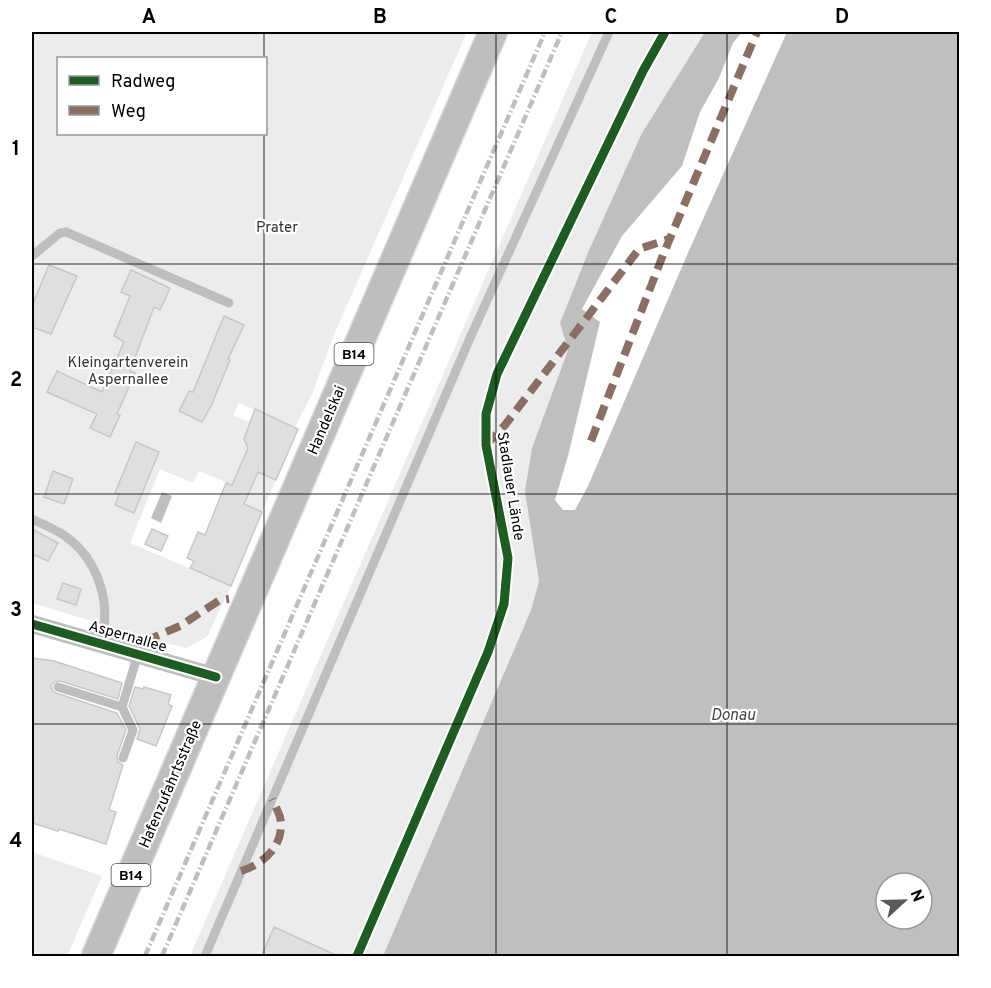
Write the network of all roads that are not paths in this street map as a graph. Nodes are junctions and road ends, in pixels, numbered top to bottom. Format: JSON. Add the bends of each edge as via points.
{"nodes":[{"id":1,"x":493,"y":32,"type":"edge"},
{"id":2,"x":609,"y":32,"type":"edge"},
{"id":3,"x":32,"y":256,"type":"edge"},
{"id":4,"x":229,"y":303,"type":"dead end"},
{"id":5,"x":32,"y":519,"type":"edge"},
{"id":6,"x":32,"y":624,"type":"edge"},
{"id":7,"x":100,"y":643,"type":"junction"},
{"id":8,"x":138,"y":654,"type":"junction"},
{"id":9,"x":216,"y":677,"type":"junction"},
{"id":10,"x":58,"y":687,"type":"dead end"},
{"id":11,"x":122,"y":707,"type":"junction"},
{"id":12,"x":123,"y":758,"type":"dead end"},
{"id":13,"x":96,"y":957,"type":"edge"},
{"id":14,"x":205,"y":957,"type":"edge"}],
"edges":[{"from":1,"to":9,"type":"main road","name":"Handelskai","number":"B14"},
{"from":2,"to":14,"type":"lane","via":[[466,349]]},
{"from":3,"to":4,"type":"lane","via":[[66,232]]},
{"from":5,"to":7,"type":"lane","via":[[64,535],[88,560],[105,608]]},
{"from":6,"to":7,"type":"street","name":"Aspernallee"},
{"from":7,"to":8,"type":"street","name":"Aspernallee"},
{"from":8,"to":9,"type":"street","name":"Aspernallee"},
{"from":8,"to":11,"type":"lane"},
{"from":9,"to":13,"type":"main road","name":"Hafenzufahrtsstraße","number":"B14"},
{"from":10,"to":11,"type":"lane"},
{"from":11,"to":12,"type":"lane","via":[[133,730]]}]}
